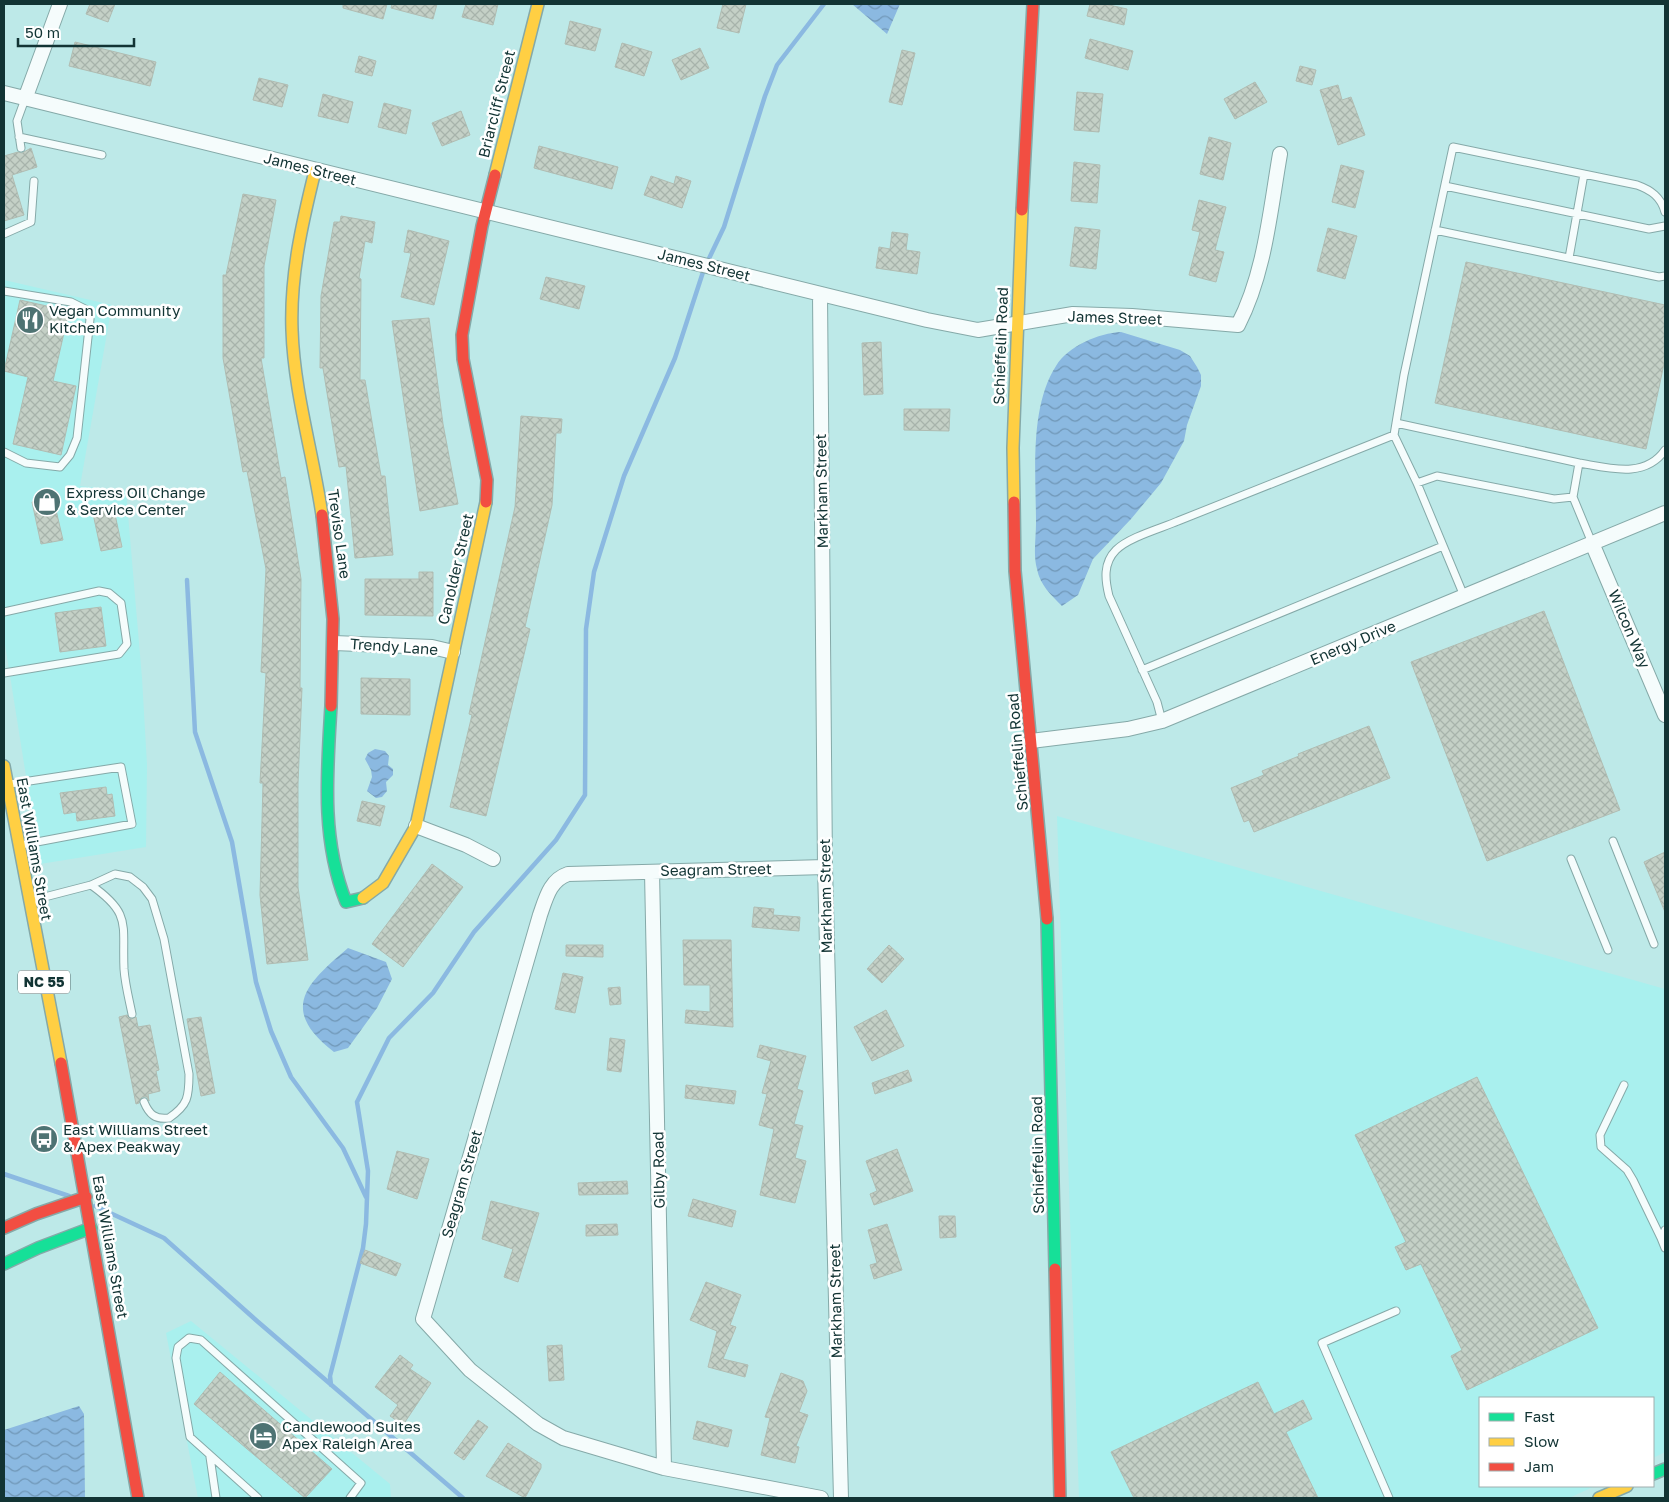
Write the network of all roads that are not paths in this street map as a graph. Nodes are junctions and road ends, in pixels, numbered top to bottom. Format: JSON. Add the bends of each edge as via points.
{"nodes":[{"id":1,"x":60,"y":4,"type":"edge"},
{"id":2,"x":538,"y":4,"type":"edge"},
{"id":3,"x":1034,"y":4,"type":"edge"},
{"id":4,"x":4,"y":94,"type":"edge"},
{"id":5,"x":25,"y":99,"type":"junction"},
{"id":6,"x":19,"y":137,"type":"junction"},
{"id":7,"x":21,"y":148,"type":"dead end"},
{"id":8,"x":1280,"y":154,"type":"dead end"},
{"id":9,"x":102,"y":155,"type":"dead end"},
{"id":10,"x":315,"y":171,"type":"junction"},
{"id":11,"x":1584,"y":174,"type":"junction"},
{"id":12,"x":34,"y":182,"type":"dead end"},
{"id":13,"x":1444,"y":186,"type":"junction"},
{"id":14,"x":486,"y":211,"type":"junction"},
{"id":15,"x":1665,"y":212,"type":"edge"},
{"id":16,"x":1577,"y":214,"type":"junction"},
{"id":17,"x":1665,"y":226,"type":"edge"},
{"id":18,"x":1435,"y":230,"type":"junction"},
{"id":19,"x":4,"y":234,"type":"edge"},
{"id":20,"x":1569,"y":258,"type":"junction"},
{"id":21,"x":1665,"y":276,"type":"edge"},
{"id":22,"x":4,"y":292,"type":"edge"},
{"id":23,"x":820,"y":294,"type":"junction"},
{"id":24,"x":1017,"y":323,"type":"junction"},
{"id":25,"x":1396,"y":423,"type":"junction"},
{"id":26,"x":1394,"y":435,"type":"junction"},
{"id":27,"x":1665,"y":450,"type":"edge"},
{"id":28,"x":4,"y":452,"type":"edge"},
{"id":29,"x":1579,"y":463,"type":"junction"},
{"id":30,"x":1417,"y":484,"type":"junction"},
{"id":31,"x":1573,"y":497,"type":"junction"},
{"id":32,"x":1665,"y":513,"type":"edge"},
{"id":33,"x":1592,"y":543,"type":"junction"},
{"id":34,"x":1444,"y":546,"type":"junction"},
{"id":35,"x":1464,"y":596,"type":"junction"},
{"id":36,"x":4,"y":612,"type":"edge"},
{"id":37,"x":334,"y":643,"type":"junction"},
{"id":38,"x":453,"y":652,"type":"junction"},
{"id":39,"x":1142,"y":670,"type":"junction"},
{"id":40,"x":4,"y":672,"type":"edge"},
{"id":41,"x":1665,"y":715,"type":"edge"},
{"id":42,"x":1162,"y":721,"type":"junction"},
{"id":43,"x":1032,"y":740,"type":"junction"},
{"id":44,"x":4,"y":766,"type":"edge"},
{"id":45,"x":7,"y":785,"type":"junction"},
{"id":46,"x":416,"y":826,"type":"junction"},
{"id":47,"x":1613,"y":841,"type":"dead end"},
{"id":48,"x":18,"y":846,"type":"junction"},
{"id":49,"x":493,"y":859,"type":"dead end"},
{"id":50,"x":1571,"y":859,"type":"dead end"},
{"id":51,"x":825,"y":868,"type":"junction"},
{"id":52,"x":652,"y":872,"type":"junction"},
{"id":53,"x":91,"y":885,"type":"junction"},
{"id":54,"x":28,"y":902,"type":"junction"},
{"id":55,"x":346,"y":902,"type":"joint"},
{"id":56,"x":1654,"y":944,"type":"dead end"},
{"id":57,"x":1608,"y":950,"type":"dead end"},
{"id":58,"x":132,"y":1014,"type":"dead end"},
{"id":59,"x":1624,"y":1085,"type":"dead end"},
{"id":60,"x":144,"y":1102,"type":"dead end"},
{"id":61,"x":86,"y":1197,"type":"junction"},
{"id":62,"x":4,"y":1228,"type":"edge"},
{"id":63,"x":91,"y":1228,"type":"junction"},
{"id":64,"x":1665,"y":1230,"type":"edge"},
{"id":65,"x":1662,"y":1238,"type":"junction"},
{"id":66,"x":1665,"y":1248,"type":"edge"},
{"id":67,"x":4,"y":1264,"type":"edge"},
{"id":68,"x":1396,"y":1310,"type":"dead end"},
{"id":69,"x":210,"y":1456,"type":"junction"},
{"id":70,"x":664,"y":1468,"type":"junction"},
{"id":71,"x":1625,"y":1487,"type":"edge"},
{"id":72,"x":138,"y":1498,"type":"edge"},
{"id":73,"x":216,"y":1498,"type":"edge"},
{"id":74,"x":258,"y":1498,"type":"edge"},
{"id":75,"x":350,"y":1498,"type":"edge"},
{"id":76,"x":820,"y":1498,"type":"edge"},
{"id":77,"x":841,"y":1498,"type":"edge"},
{"id":78,"x":1060,"y":1498,"type":"edge"},
{"id":79,"x":1389,"y":1498,"type":"edge"},
{"id":80,"x":1599,"y":1498,"type":"edge"}],
"edges":[{"from":1,"to":5,"type":"street"},
{"from":2,"to":14,"type":"street","name":"Briarcliff Street"},
{"from":3,"to":24,"type":"street","name":"Schieffelin Road","via":[[1027,78]]},
{"from":4,"to":5,"type":"street","name":"James Street"},
{"from":5,"to":6,"type":"lane","via":[[17,121]]},
{"from":5,"to":10,"type":"street","name":"James Street"},
{"from":6,"to":7,"type":"lane"},
{"from":6,"to":9,"type":"lane"},
{"from":8,"to":24,"type":"street","name":"James Street","via":[[1251,301],[1238,325],[1073,314]]},
{"from":10,"to":14,"type":"street","name":"James Street"},
{"from":10,"to":37,"type":"street","name":"Treviso Lane","via":[[296,254],[292,343],[329,558]]},
{"from":11,"to":13,"type":"lane","via":[[1453,148]]},
{"from":11,"to":15,"type":"lane","via":[[1650,190]]},
{"from":11,"to":16,"type":"lane"},
{"from":12,"to":19,"type":"lane","via":[[31,222]]},
{"from":13,"to":16,"type":"lane"},
{"from":13,"to":18,"type":"lane"},
{"from":14,"to":23,"type":"street","name":"James Street"},
{"from":14,"to":38,"type":"street","name":"Canolder Street","via":[[462,335],[463,359],[487,480],[486,508]]},
{"from":16,"to":17,"type":"lane","via":[[1649,229]]},
{"from":16,"to":20,"type":"lane"},
{"from":18,"to":20,"type":"lane"},
{"from":18,"to":25,"type":"lane"},
{"from":20,"to":21,"type":"lane"},
{"from":22,"to":28,"type":"lane","via":[[71,302],[85,309],[90,320],[77,438],[70,455],[60,467],[26,463]]},
{"from":23,"to":24,"type":"street","name":"James Street","via":[[978,330]]},
{"from":23,"to":51,"type":"street","name":"Markham Street"},
{"from":24,"to":43,"type":"street","name":"Schieffelin Road","via":[[1013,448],[1015,572]]},
{"from":25,"to":26,"type":"lane"},
{"from":25,"to":29,"type":"lane"},
{"from":26,"to":30,"type":"lane"},
{"from":26,"to":39,"type":"lane","via":[[1116,549],[1106,569],[1105,581]]},
{"from":27,"to":29,"type":"lane","via":[[1653,461],[1630,470]]},
{"from":29,"to":31,"type":"lane"},
{"from":30,"to":31,"type":"lane","via":[[1437,476],[1554,499]]},
{"from":30,"to":34,"type":"lane"},
{"from":31,"to":33,"type":"lane"},
{"from":32,"to":33,"type":"street","name":"Energy Drive"},
{"from":33,"to":35,"type":"street","name":"Energy Drive"},
{"from":33,"to":41,"type":"street","name":"Wilcon Way"},
{"from":34,"to":35,"type":"lane"},
{"from":34,"to":39,"type":"lane"},
{"from":35,"to":42,"type":"street","name":"Energy Drive"},
{"from":36,"to":40,"type":"lane","via":[[99,591],[109,593],[121,602],[128,644],[119,654]]},
{"from":37,"to":38,"type":"street","name":"Trendy Lane","via":[[432,647]]},
{"from":37,"to":55,"type":"street","name":"Treviso Lane","via":[[328,833],[338,887]]},
{"from":38,"to":46,"type":"street","name":"Canolder Street"},
{"from":39,"to":42,"type":"lane"},
{"from":42,"to":43,"type":"street","name":"Energy Drive","via":[[1128,729]]},
{"from":43,"to":78,"type":"street","name":"Schieffelin Road","via":[[1049,939]]},
{"from":44,"to":45,"type":"street","name":"East Williams Street","number":"NC 55"},
{"from":45,"to":48,"type":"street","name":"East Williams Street","number":"NC 55"},
{"from":45,"to":48,"type":"lane","via":[[122,767],[132,824]]},
{"from":46,"to":49,"type":"street"},
{"from":46,"to":55,"type":"street","name":"Canolder Street","via":[[383,883],[360,900]]},
{"from":47,"to":56,"type":"lane"},
{"from":48,"to":54,"type":"street","name":"East Williams Street","number":"NC 55"},
{"from":50,"to":57,"type":"lane"},
{"from":51,"to":52,"type":"street","name":"Seagram Street"},
{"from":51,"to":77,"type":"street","name":"Markham Street"},
{"from":52,"to":70,"type":"street","name":"Gilby Road"},
{"from":52,"to":70,"type":"street","name":"Seagram Street","via":[[568,874],[559,877],[549,891],[423,1319],[470,1370],[538,1424],[582,1445]]},
{"from":53,"to":54,"type":"lane"},
{"from":53,"to":58,"type":"lane","via":[[107,896],[124,923],[124,970]]},
{"from":53,"to":60,"type":"lane","via":[[115,874],[130,877],[152,899],[164,939],[189,1074],[189,1093],[183,1109],[169,1118],[153,1116]]},
{"from":54,"to":61,"type":"street","name":"East Williams Street","number":"NC 55"},
{"from":59,"to":65,"type":"lane","via":[[1600,1135],[1601,1147],[1627,1170]]},
{"from":61,"to":62,"type":"street"},
{"from":61,"to":63,"type":"street","name":"East Williams Street","number":"NC 55"},
{"from":63,"to":67,"type":"street"},
{"from":63,"to":72,"type":"street","name":"East Williams Street","number":"NC 55"},
{"from":64,"to":65,"type":"lane"},
{"from":65,"to":66,"type":"lane"},
{"from":68,"to":79,"type":"lane","via":[[1322,1343]]},
{"from":69,"to":73,"type":"lane"},
{"from":69,"to":74,"type":"lane"},
{"from":69,"to":75,"type":"lane","via":[[190,1438],[176,1358],[178,1347],[189,1338],[202,1340],[361,1483]]},
{"from":70,"to":76,"type":"street","name":"Seagram Street"},
{"from":71,"to":80,"type":"street"}]}
